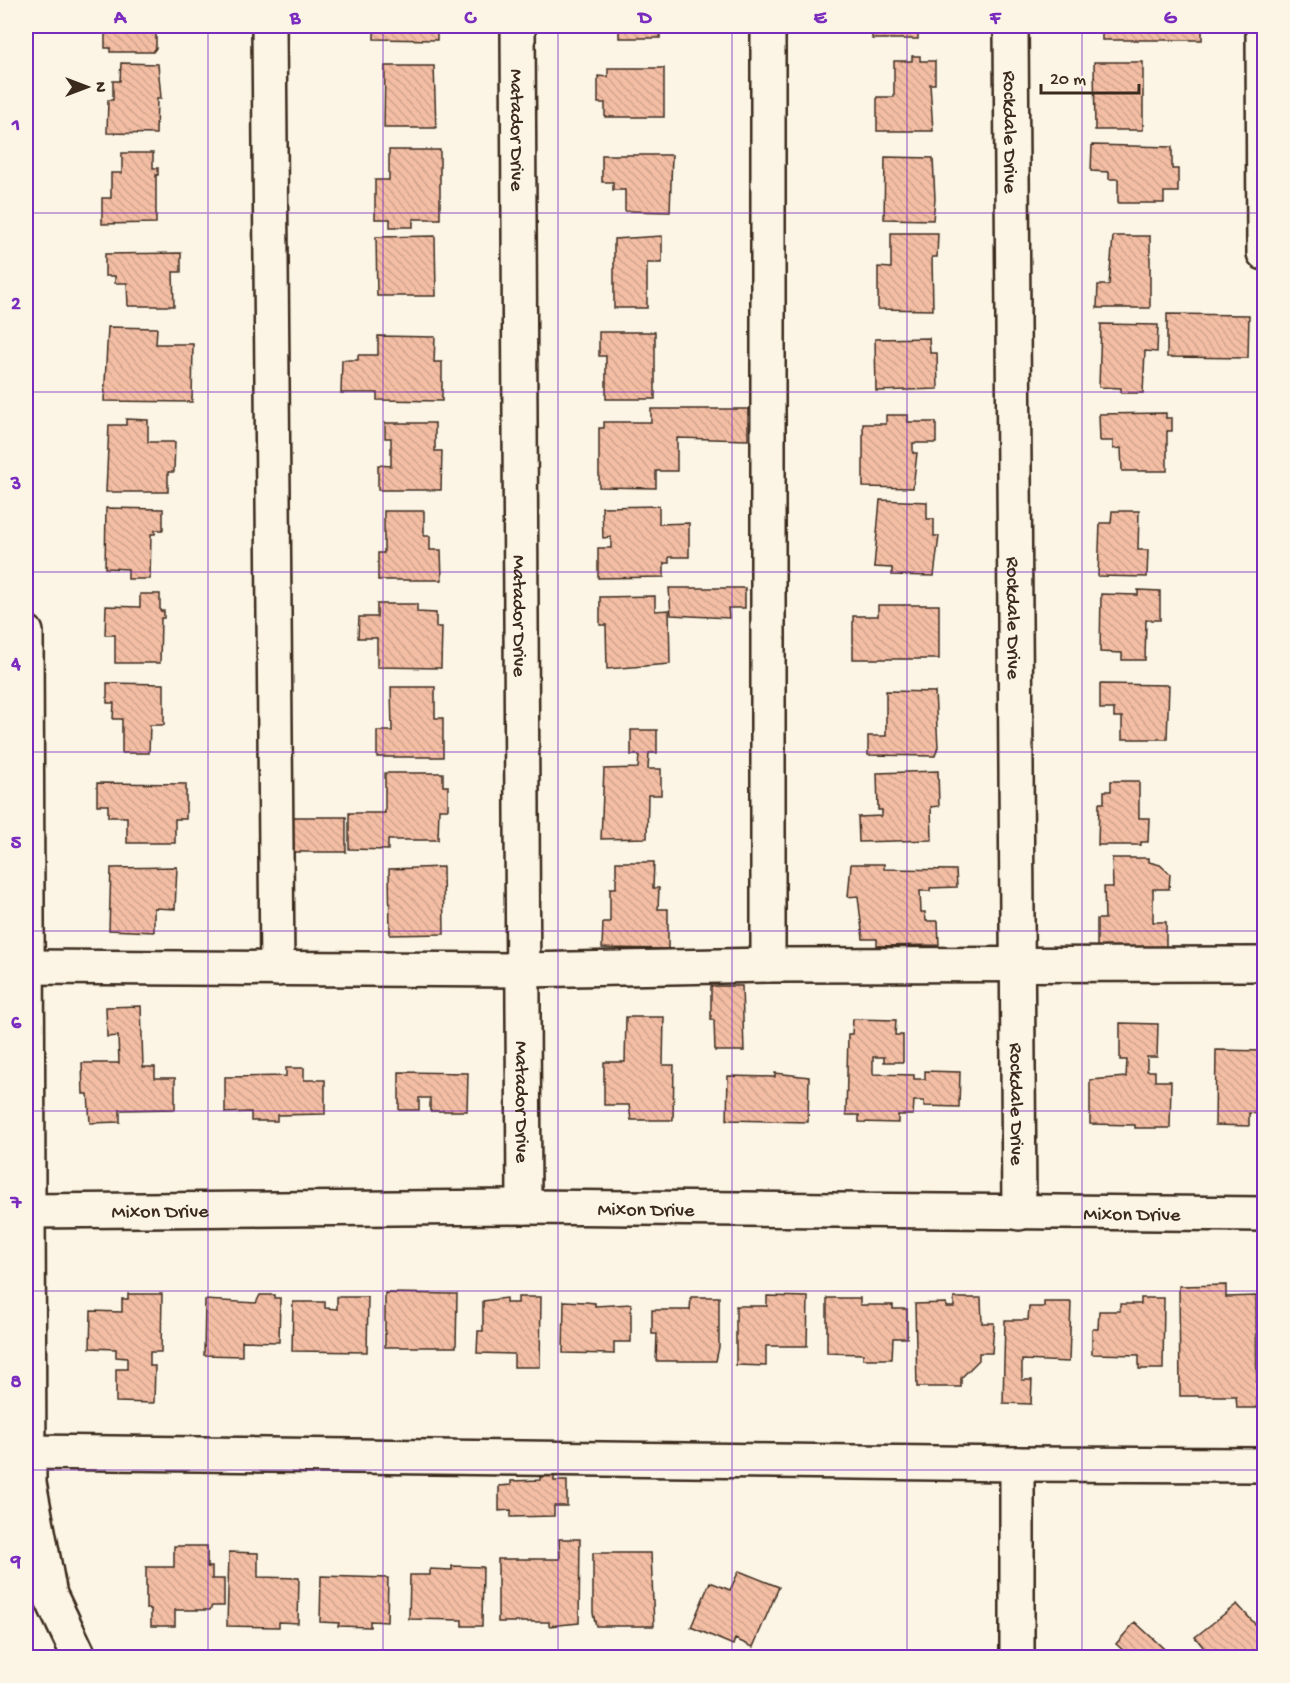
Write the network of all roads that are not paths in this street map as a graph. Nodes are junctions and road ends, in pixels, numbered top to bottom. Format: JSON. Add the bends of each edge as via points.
{"nodes":[{"id":1,"x":269,"y":26,"type":"edge"},
{"id":2,"x":518,"y":26,"type":"edge"},
{"id":3,"x":768,"y":26,"type":"edge"},
{"id":4,"x":1011,"y":26,"type":"edge"},
{"id":5,"x":1263,"y":26,"type":"edge"},
{"id":6,"x":1264,"y":253,"type":"edge"},
{"id":7,"x":26,"y":632,"type":"edge"},
{"id":8,"x":1264,"y":964,"type":"edge"},
{"id":9,"x":768,"y":965,"type":"junction"},
{"id":10,"x":1018,"y":965,"type":"junction"},
{"id":11,"x":26,"y":967,"type":"edge"},
{"id":12,"x":278,"y":969,"type":"junction"},
{"id":13,"x":524,"y":970,"type":"junction"},
{"id":14,"x":524,"y":1207,"type":"junction"},
{"id":15,"x":26,"y":1211,"type":"edge"},
{"id":16,"x":1019,"y":1213,"type":"junction"},
{"id":17,"x":1264,"y":1214,"type":"edge"},
{"id":18,"x":27,"y":1452,"type":"edge"},
{"id":19,"x":1017,"y":1464,"type":"junction"},
{"id":20,"x":1264,"y":1465,"type":"edge"},
{"id":21,"x":80,"y":1658,"type":"edge"},
{"id":22,"x":1017,"y":1658,"type":"edge"}],
"edges":[{"from":1,"to":12,"type":"street"},
{"from":2,"to":13,"type":"street","name":"Matador Drive"},
{"from":3,"to":9,"type":"street"},
{"from":4,"to":10,"type":"street","name":"Rockdale Drive"},
{"from":5,"to":6,"type":"street"},
{"from":7,"to":11,"type":"street"},
{"from":8,"to":10,"type":"street"},
{"from":9,"to":10,"type":"street"},
{"from":9,"to":13,"type":"street"},
{"from":10,"to":16,"type":"street","name":"Rockdale Drive"},
{"from":11,"to":12,"type":"street"},
{"from":11,"to":15,"type":"street"},
{"from":12,"to":13,"type":"street"},
{"from":13,"to":14,"type":"street","name":"Matador Drive"},
{"from":14,"to":15,"type":"street","name":"Mixon Drive"},
{"from":14,"to":16,"type":"street","name":"Mixon Drive"},
{"from":15,"to":18,"type":"street"},
{"from":16,"to":17,"type":"street","name":"Mixon Drive"},
{"from":18,"to":19,"type":"street"},
{"from":18,"to":21,"type":"street","via":[[50,1595]]},
{"from":19,"to":20,"type":"street"},
{"from":19,"to":22,"type":"street"}]}
